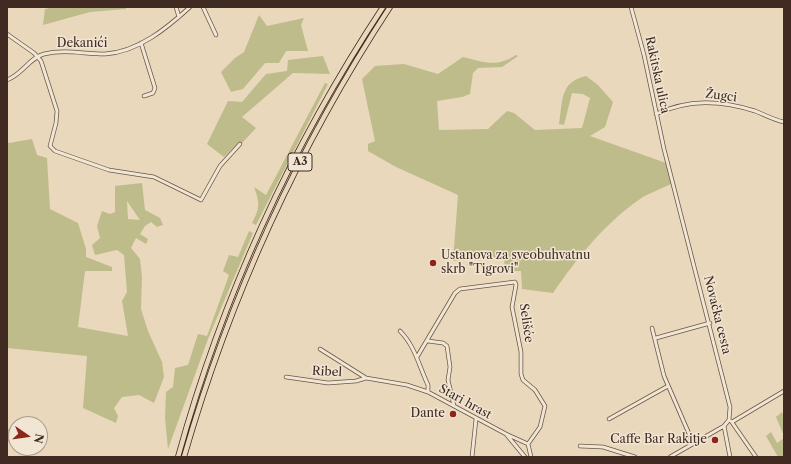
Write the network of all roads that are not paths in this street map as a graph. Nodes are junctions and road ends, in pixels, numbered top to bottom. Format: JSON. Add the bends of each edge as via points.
{"nodes":[{"id":1,"x":176,"y":7,"type":"edge"},
{"id":2,"x":190,"y":7,"type":"edge"},
{"id":3,"x":203,"y":7,"type":"edge"},
{"id":4,"x":383,"y":7,"type":"edge"},
{"id":5,"x":390,"y":7,"type":"edge"},
{"id":6,"x":631,"y":7,"type":"edge"},
{"id":7,"x":180,"y":17,"type":"junction"},
{"id":8,"x":7,"y":34,"type":"edge"},
{"id":9,"x":216,"y":35,"type":"dead end"},
{"id":10,"x":140,"y":43,"type":"junction"},
{"id":11,"x":38,"y":57,"type":"junction"},
{"id":12,"x":7,"y":80,"type":"edge"},
{"id":13,"x":144,"y":96,"type":"dead end"},
{"id":14,"x":656,"y":114,"type":"junction"},
{"id":15,"x":783,"y":122,"type":"edge"},
{"id":16,"x":240,"y":144,"type":"dead end"},
{"id":17,"x":664,"y":147,"type":"joint"},
{"id":18,"x":710,"y":323,"type":"junction"},
{"id":19,"x":652,"y":328,"type":"dead end"},
{"id":20,"x":400,"y":331,"type":"dead end"},
{"id":21,"x":656,"y":338,"type":"junction"},
{"id":22,"x":428,"y":340,"type":"junction"},
{"id":23,"x":320,"y":349,"type":"dead end"},
{"id":24,"x":417,"y":358,"type":"junction"},
{"id":25,"x":286,"y":377,"type":"dead end"},
{"id":26,"x":366,"y":378,"type":"junction"},
{"id":27,"x":668,"y":386,"type":"junction"},
{"id":28,"x":784,"y":391,"type":"edge"},
{"id":29,"x":428,"y":392,"type":"junction"},
{"id":30,"x":454,"y":406,"type":"junction"},
{"id":31,"x":609,"y":418,"type":"dead end"},
{"id":32,"x":476,"y":420,"type":"junction"},
{"id":33,"x":731,"y":420,"type":"junction"},
{"id":34,"x":724,"y":426,"type":"junction"},
{"id":35,"x":506,"y":434,"type":"junction"},
{"id":36,"x":693,"y":443,"type":"junction"},
{"id":37,"x":528,"y":444,"type":"junction"},
{"id":38,"x":580,"y":446,"type":"dead end"},
{"id":39,"x":178,"y":457,"type":"edge"},
{"id":40,"x":184,"y":457,"type":"edge"},
{"id":41,"x":472,"y":457,"type":"edge"},
{"id":42,"x":525,"y":457,"type":"edge"},
{"id":43,"x":531,"y":457,"type":"edge"},
{"id":44,"x":635,"y":457,"type":"edge"},
{"id":45,"x":670,"y":457,"type":"edge"},
{"id":46,"x":730,"y":457,"type":"edge"},
{"id":47,"x":756,"y":457,"type":"edge"}],
"edges":[{"from":1,"to":7,"type":"street"},
{"from":2,"to":7,"type":"street","name":"Dekanići"},
{"from":3,"to":9,"type":"street"},
{"from":4,"to":39,"type":"highway","number":"A3","via":[[325,102],[260,230],[228,305]]},
{"from":5,"to":40,"type":"highway","number":"A3","via":[[328,108],[264,236],[215,358]]},
{"from":6,"to":14,"type":"street","name":"Rakitska ulica"},
{"from":7,"to":10,"type":"street","name":"Dekanići"},
{"from":8,"to":11,"type":"street"},
{"from":10,"to":11,"type":"street","name":"Dekanići","via":[[119,52],[106,54],[56,52]]},
{"from":10,"to":13,"type":"street","via":[[154,88],[153,92]]},
{"from":11,"to":12,"type":"street","name":"Dekanići","via":[[16,77]]},
{"from":11,"to":16,"type":"street","via":[[57,111],[50,146],[55,151],[109,170],[154,177],[201,200],[220,166]]},
{"from":14,"to":15,"type":"street","name":"Žugci","via":[[690,102],[714,102],[754,111]]},
{"from":14,"to":17,"type":"street","name":"Rakitska ulica"},
{"from":17,"to":18,"type":"street","name":"Novačka cesta"},
{"from":18,"to":21,"type":"street"},
{"from":18,"to":33,"type":"street","name":"Novačka cesta"},
{"from":19,"to":21,"type":"street"},
{"from":20,"to":24,"type":"street","name":"Stari hrast","via":[[408,338]]},
{"from":21,"to":27,"type":"street"},
{"from":22,"to":24,"type":"street"},
{"from":22,"to":30,"type":"street","via":[[447,346],[450,367],[448,380]]},
{"from":22,"to":37,"type":"street","name":"Selišće","via":[[455,293],[460,289],[515,282],[512,307],[521,374],[545,406],[540,427]]},
{"from":23,"to":26,"type":"street","name":"Ribel"},
{"from":24,"to":29,"type":"street","name":"Stari hrast","via":[[428,385]]},
{"from":25,"to":26,"type":"street","name":"Ribel","via":[[328,383]]},
{"from":26,"to":29,"type":"street","name":"Ribel"},
{"from":27,"to":31,"type":"street"},
{"from":27,"to":36,"type":"street"},
{"from":28,"to":33,"type":"street"},
{"from":29,"to":30,"type":"street","name":"Stari hrast"},
{"from":30,"to":32,"type":"street","name":"Stari hrast"},
{"from":32,"to":35,"type":"street","name":"Stari hrast"},
{"from":32,"to":41,"type":"street"},
{"from":33,"to":34,"type":"street"},
{"from":33,"to":47,"type":"street"},
{"from":34,"to":36,"type":"street"},
{"from":34,"to":46,"type":"street"},
{"from":35,"to":37,"type":"street"},
{"from":35,"to":42,"type":"street","name":"Stari hrast"},
{"from":36,"to":45,"type":"street"},
{"from":37,"to":43,"type":"street"},
{"from":38,"to":44,"type":"street","via":[[603,447]]}]}
